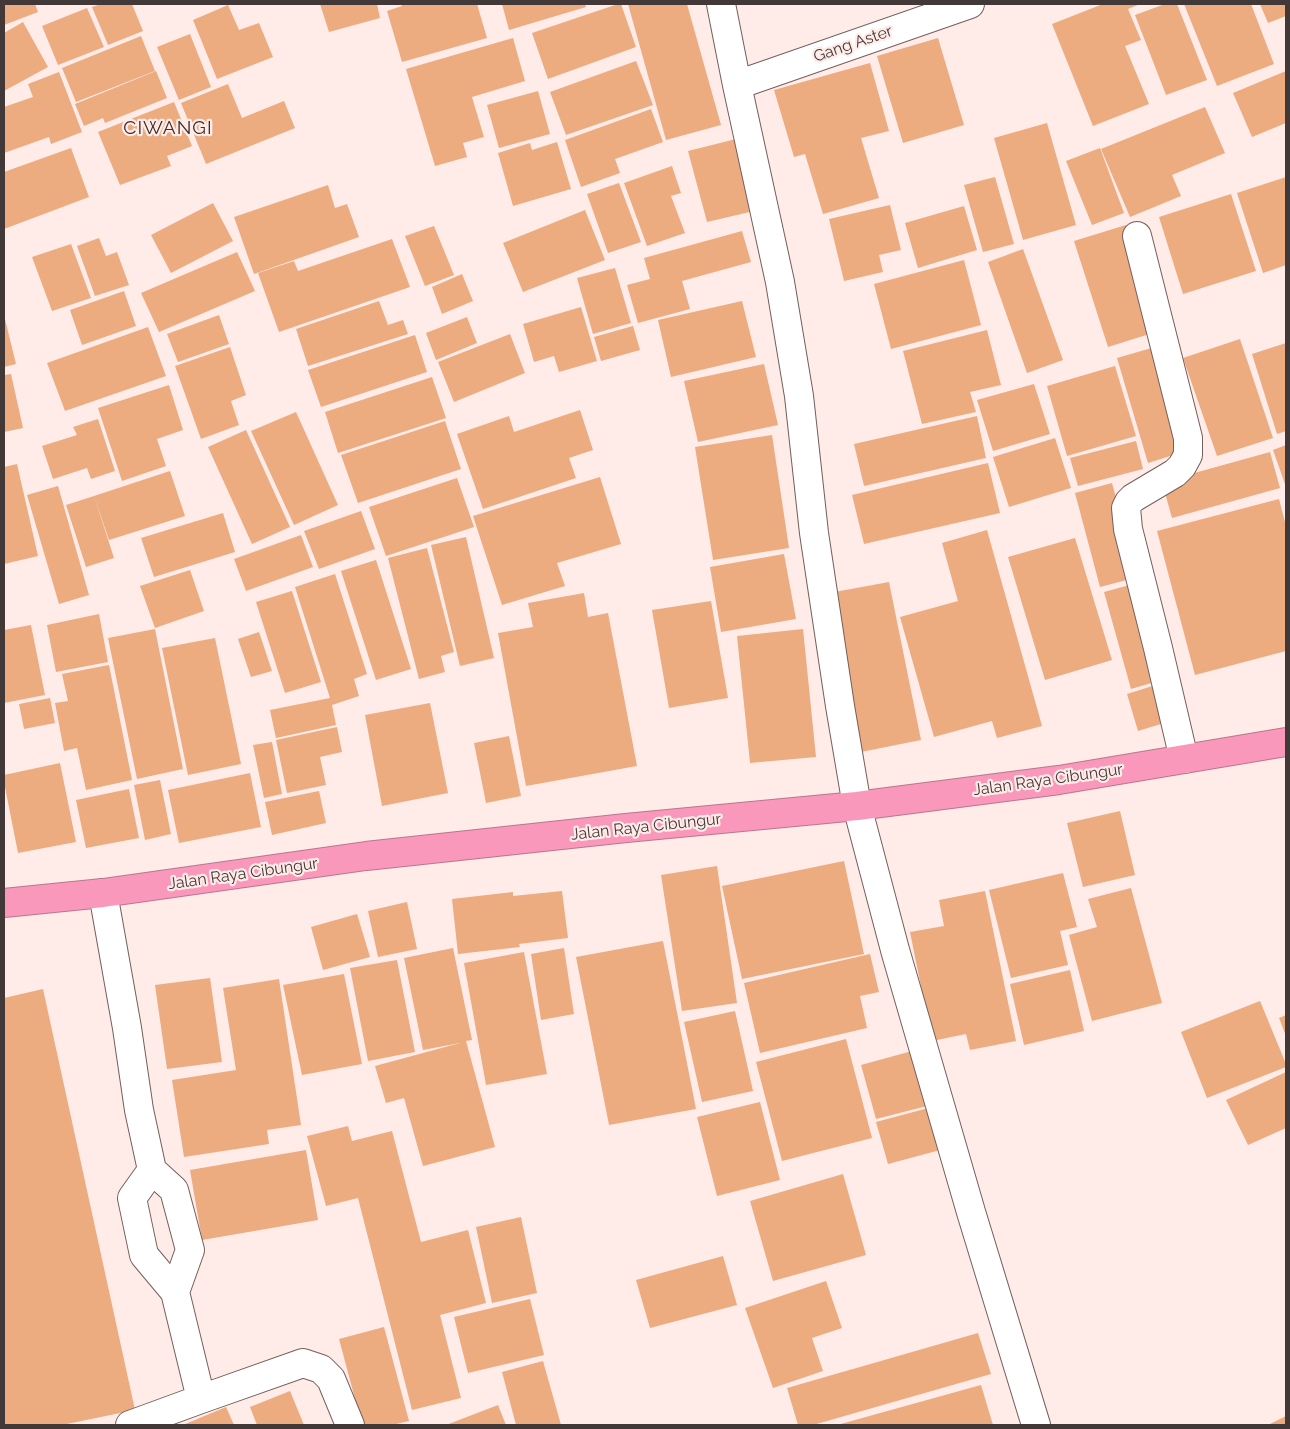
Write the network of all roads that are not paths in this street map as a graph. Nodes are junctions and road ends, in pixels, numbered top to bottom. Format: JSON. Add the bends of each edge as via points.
{"nodes":[{"id":1,"x":721,"y":4,"type":"edge"},
{"id":2,"x":970,"y":4,"type":"edge"},
{"id":3,"x":737,"y":85,"type":"junction"},
{"id":4,"x":1138,"y":236,"type":"dead end"},
{"id":5,"x":1286,"y":742,"type":"edge"},
{"id":6,"x":1184,"y":759,"type":"junction"},
{"id":7,"x":857,"y":806,"type":"junction"},
{"id":8,"x":103,"y":893,"type":"junction"},
{"id":9,"x":4,"y":903,"type":"edge"},
{"id":10,"x":152,"y":1170,"type":"junction"},
{"id":11,"x":175,"y":1292,"type":"junction"},
{"id":12,"x":201,"y":1399,"type":"junction"},
{"id":13,"x":138,"y":1424,"type":"edge"},
{"id":14,"x":350,"y":1425,"type":"edge"},
{"id":15,"x":1036,"y":1425,"type":"edge"}],
"edges":[{"from":1,"to":3,"type":"street"},
{"from":2,"to":3,"type":"street","name":"Gang Aster"},
{"from":3,"to":7,"type":"street","via":[[782,292],[799,396],[816,543]]},
{"from":4,"to":6,"type":"street","via":[[1188,438],[1188,455],[1175,473],[1133,498],[1126,508],[1128,529]]},
{"from":5,"to":6,"type":"highway","name":"Jalan Raya Cibungur"},
{"from":6,"to":7,"type":"highway","name":"Jalan Raya Cibungur","via":[[1059,780]]},
{"from":7,"to":8,"type":"highway","name":"Jalan Raya Cibungur","via":[[366,856]]},
{"from":7,"to":15,"type":"street","via":[[968,1203]]},
{"from":8,"to":9,"type":"highway","name":"Jalan Raya Cibungur"},
{"from":8,"to":10,"type":"street"},
{"from":10,"to":11,"type":"street","via":[[174,1190],[190,1250]]},
{"from":10,"to":11,"type":"street","via":[[132,1198],[144,1255]]},
{"from":11,"to":12,"type":"street"},
{"from":12,"to":13,"type":"street"},
{"from":12,"to":14,"type":"street","via":[[303,1364],[321,1369],[331,1379]]}]}
